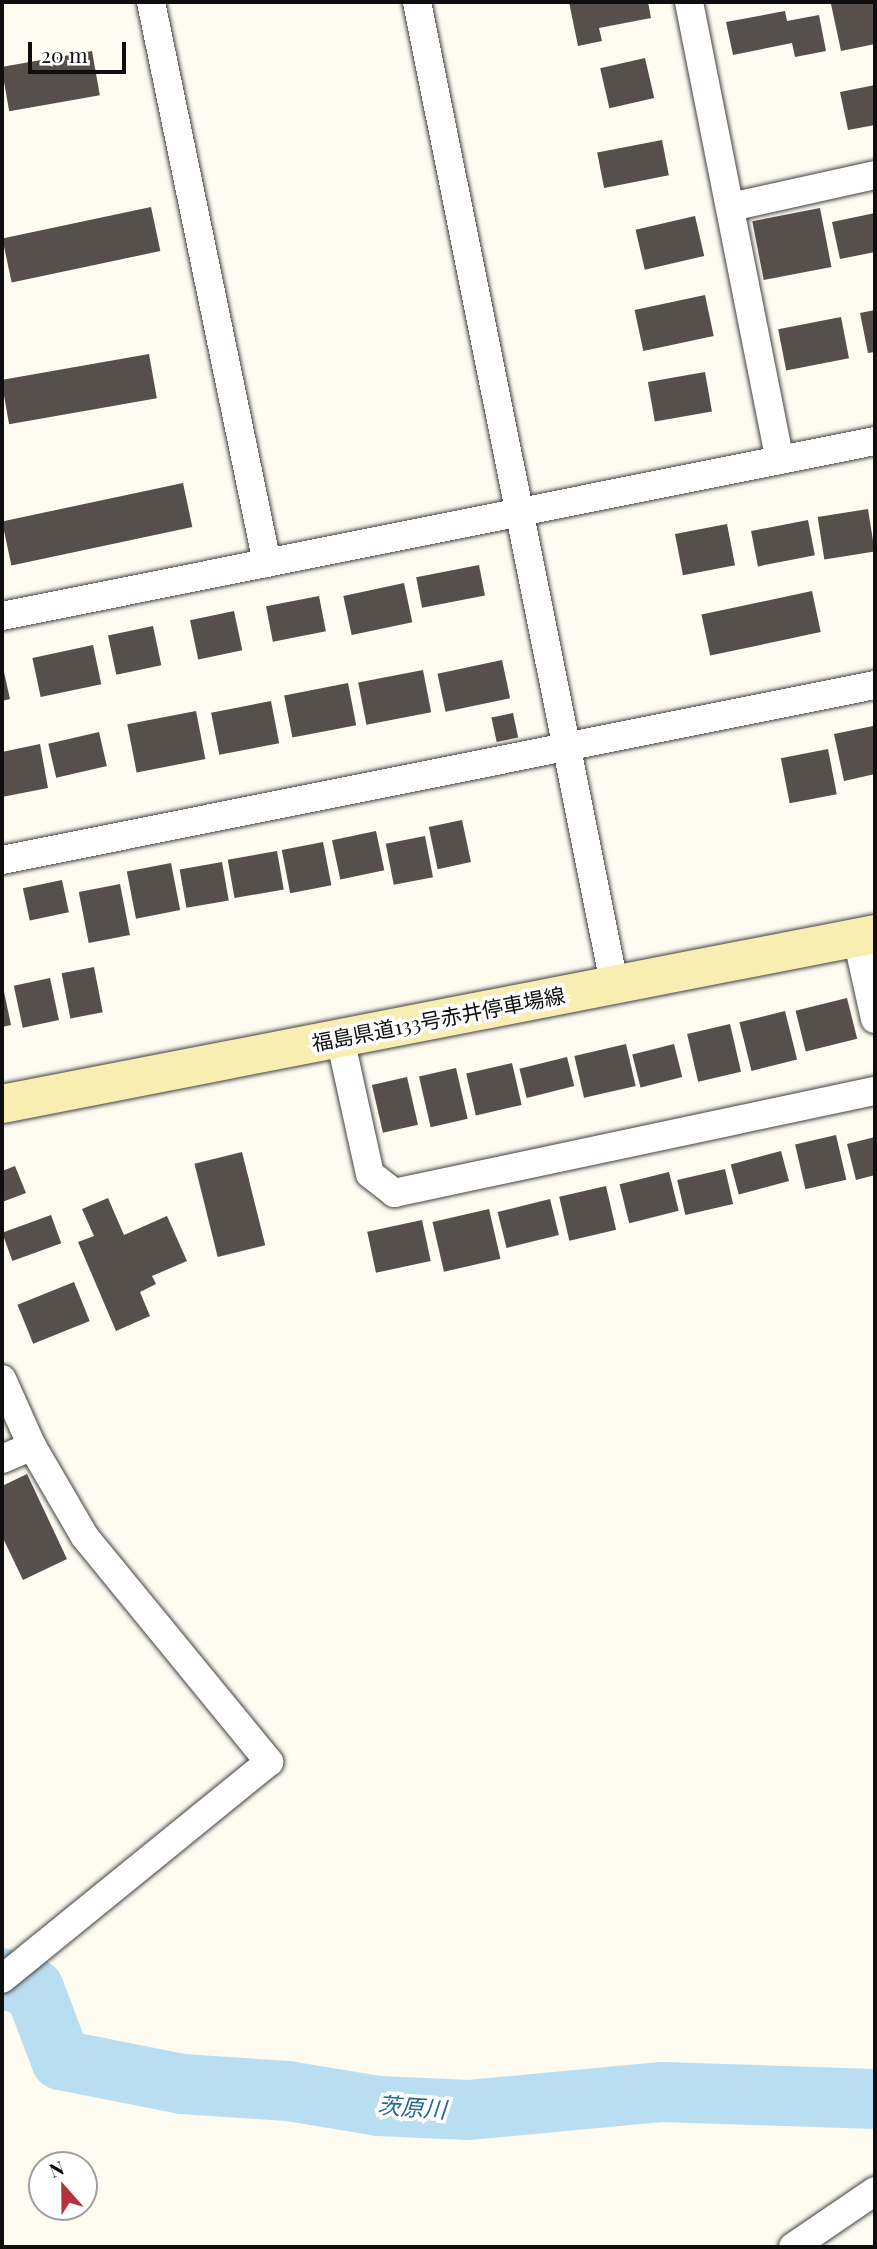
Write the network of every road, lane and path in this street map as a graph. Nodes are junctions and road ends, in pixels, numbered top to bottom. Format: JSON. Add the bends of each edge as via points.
{"nodes":[{"id":1,"x":151,"y":2,"type":"edge"},
{"id":2,"x":417,"y":2,"type":"edge"},
{"id":3,"x":689,"y":2,"type":"edge"},
{"id":4,"x":875,"y":175,"type":"edge"},
{"id":5,"x":731,"y":207,"type":"junction"},
{"id":6,"x":875,"y":441,"type":"edge"},
{"id":7,"x":780,"y":460,"type":"junction"},
{"id":8,"x":521,"y":512,"type":"junction"},
{"id":9,"x":267,"y":563,"type":"junction"},
{"id":10,"x":2,"y":616,"type":"edge"},
{"id":11,"x":875,"y":685,"type":"edge"},
{"id":12,"x":567,"y":746,"type":"junction"},
{"id":13,"x":2,"y":860,"type":"edge"},
{"id":14,"x":866,"y":936,"type":"edge"},
{"id":15,"x":614,"y":984,"type":"junction"},
{"id":16,"x":875,"y":1019,"type":"edge"},
{"id":17,"x":340,"y":1038,"type":"junction"},
{"id":18,"x":875,"y":1091,"type":"edge"},
{"id":19,"x":2,"y":1104,"type":"edge"},
{"id":20,"x":2,"y":1379,"type":"edge"},
{"id":21,"x":32,"y":1446,"type":"junction"},
{"id":22,"x":2,"y":1459,"type":"edge"},
{"id":23,"x":2,"y":1979,"type":"edge"},
{"id":24,"x":875,"y":2191,"type":"edge"},
{"id":25,"x":793,"y":2247,"type":"edge"}],
"edges":[{"from":1,"to":9,"type":"street"},
{"from":2,"to":8,"type":"street"},
{"from":3,"to":5,"type":"street"},
{"from":4,"to":5,"type":"street"},
{"from":5,"to":7,"type":"street"},
{"from":6,"to":7,"type":"street"},
{"from":7,"to":8,"type":"street"},
{"from":8,"to":9,"type":"street"},
{"from":8,"to":12,"type":"street"},
{"from":9,"to":10,"type":"street"},
{"from":11,"to":12,"type":"street"},
{"from":12,"to":13,"type":"street"},
{"from":12,"to":15,"type":"street"},
{"from":14,"to":15,"type":"main road","name":"福島県道133号赤井停車場線"},
{"from":14,"to":16,"type":"street"},
{"from":15,"to":17,"type":"main road","name":"福島県道133号赤井停車場線"},
{"from":17,"to":18,"type":"street","via":[[370,1174],[394,1193]]},
{"from":17,"to":19,"type":"main road","name":"福島県道133号赤井停車場線"},
{"from":20,"to":21,"type":"street"},
{"from":21,"to":22,"type":"street"},
{"from":21,"to":23,"type":"street","via":[[85,1537],[269,1762]]},
{"from":24,"to":25,"type":"street"}]}
